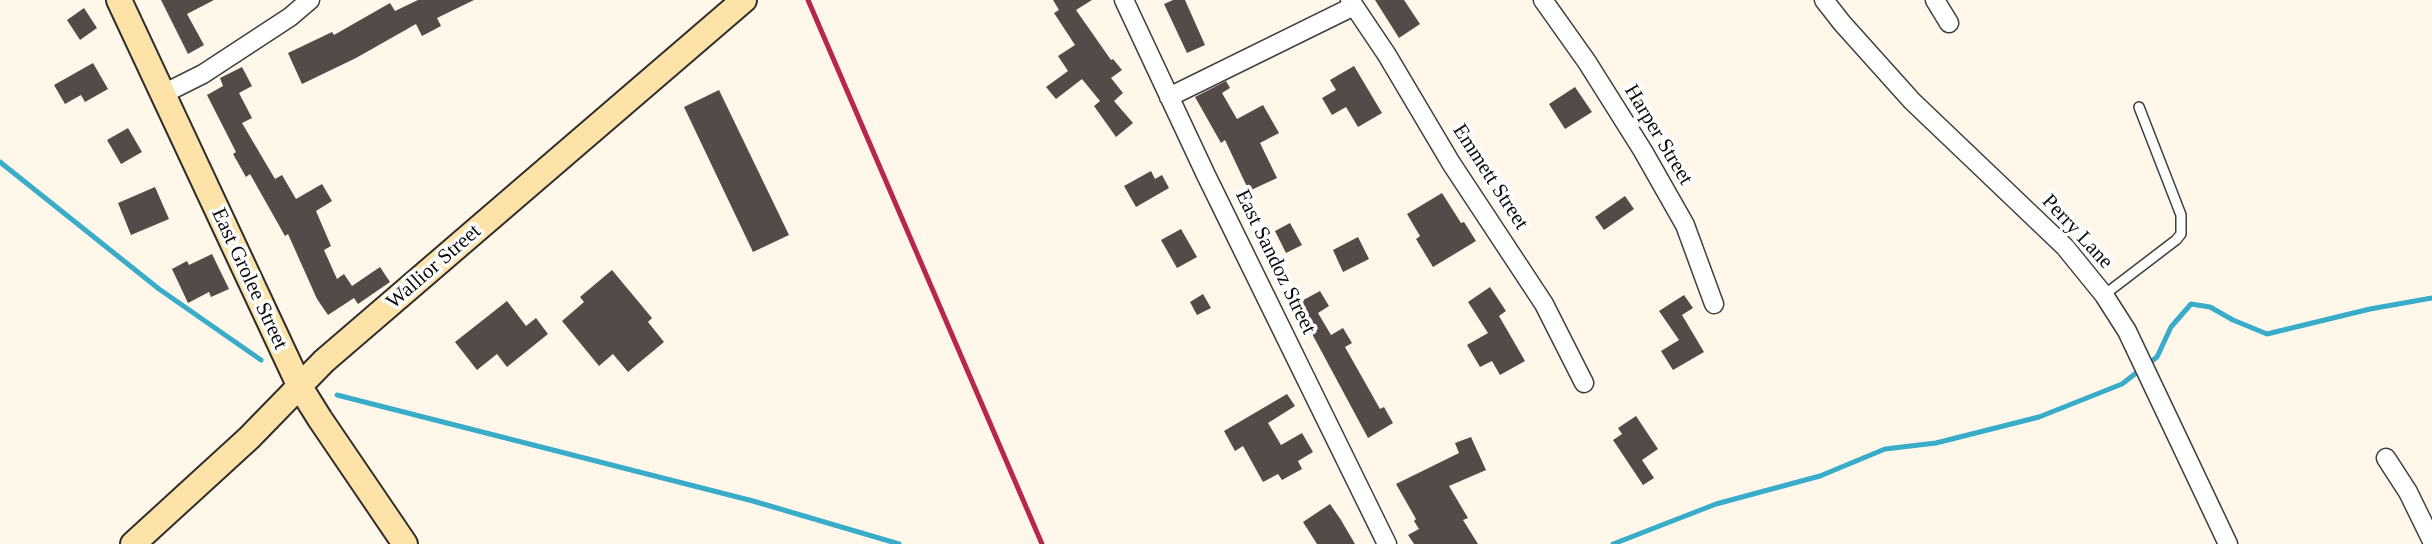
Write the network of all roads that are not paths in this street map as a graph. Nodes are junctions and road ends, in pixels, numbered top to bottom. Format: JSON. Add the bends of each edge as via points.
{"nodes":[{"id":1,"x":119,"y":0,"type":"edge"},
{"id":2,"x":310,"y":0,"type":"edge"},
{"id":3,"x":744,"y":0,"type":"edge"},
{"id":4,"x":1124,"y":0,"type":"edge"},
{"id":5,"x":1543,"y":0,"type":"edge"},
{"id":6,"x":1824,"y":0,"type":"edge"},
{"id":7,"x":1935,"y":0,"type":"edge"},
{"id":8,"x":1352,"y":3,"type":"edge"},
{"id":9,"x":1949,"y":23,"type":"dead end"},
{"id":10,"x":163,"y":94,"type":"junction"},
{"id":11,"x":1169,"y":97,"type":"junction"},
{"id":12,"x":2138,"y":107,"type":"dead end"},
{"id":13,"x":2104,"y":295,"type":"junction"},
{"id":14,"x":1714,"y":304,"type":"dead end"},
{"id":15,"x":1584,"y":383,"type":"dead end"},
{"id":16,"x":300,"y":387,"type":"junction"},
{"id":17,"x":2386,"y":458,"type":"dead end"},
{"id":18,"x":2432,"y":541,"type":"edge"},
{"id":19,"x":133,"y":544,"type":"edge"},
{"id":20,"x":405,"y":544,"type":"edge"},
{"id":21,"x":1387,"y":544,"type":"edge"},
{"id":22,"x":2228,"y":544,"type":"edge"}],
"edges":[{"from":1,"to":10,"type":"street","name":"East Grolee Street"},
{"from":2,"to":10,"type":"street","via":[[202,74]]},
{"from":3,"to":16,"type":"street","name":"Wallior Street","via":[[324,361]]},
{"from":4,"to":11,"type":"street","name":"East Sandoz Street"},
{"from":5,"to":14,"type":"street","name":"Harper Street","via":[[1587,62],[1685,225]]},
{"from":6,"to":13,"type":"street","name":"Perry Lane","via":[[1912,101],[2065,247]]},
{"from":7,"to":9,"type":"street"},
{"from":8,"to":11,"type":"street"},
{"from":8,"to":15,"type":"street","name":"Emmett Street","via":[[1544,304]]},
{"from":10,"to":16,"type":"street","name":"East Grolee Street"},
{"from":11,"to":21,"type":"street","name":"East Sandoz Street"},
{"from":12,"to":13,"type":"lane","via":[[2181,215],[2182,234]]},
{"from":13,"to":22,"type":"street","name":"Perry Lane","via":[[2127,331]]},
{"from":16,"to":19,"type":"street","name":"Wallior Street"},
{"from":16,"to":20,"type":"street","name":"East Grolee Street"},
{"from":17,"to":18,"type":"street"}]}
